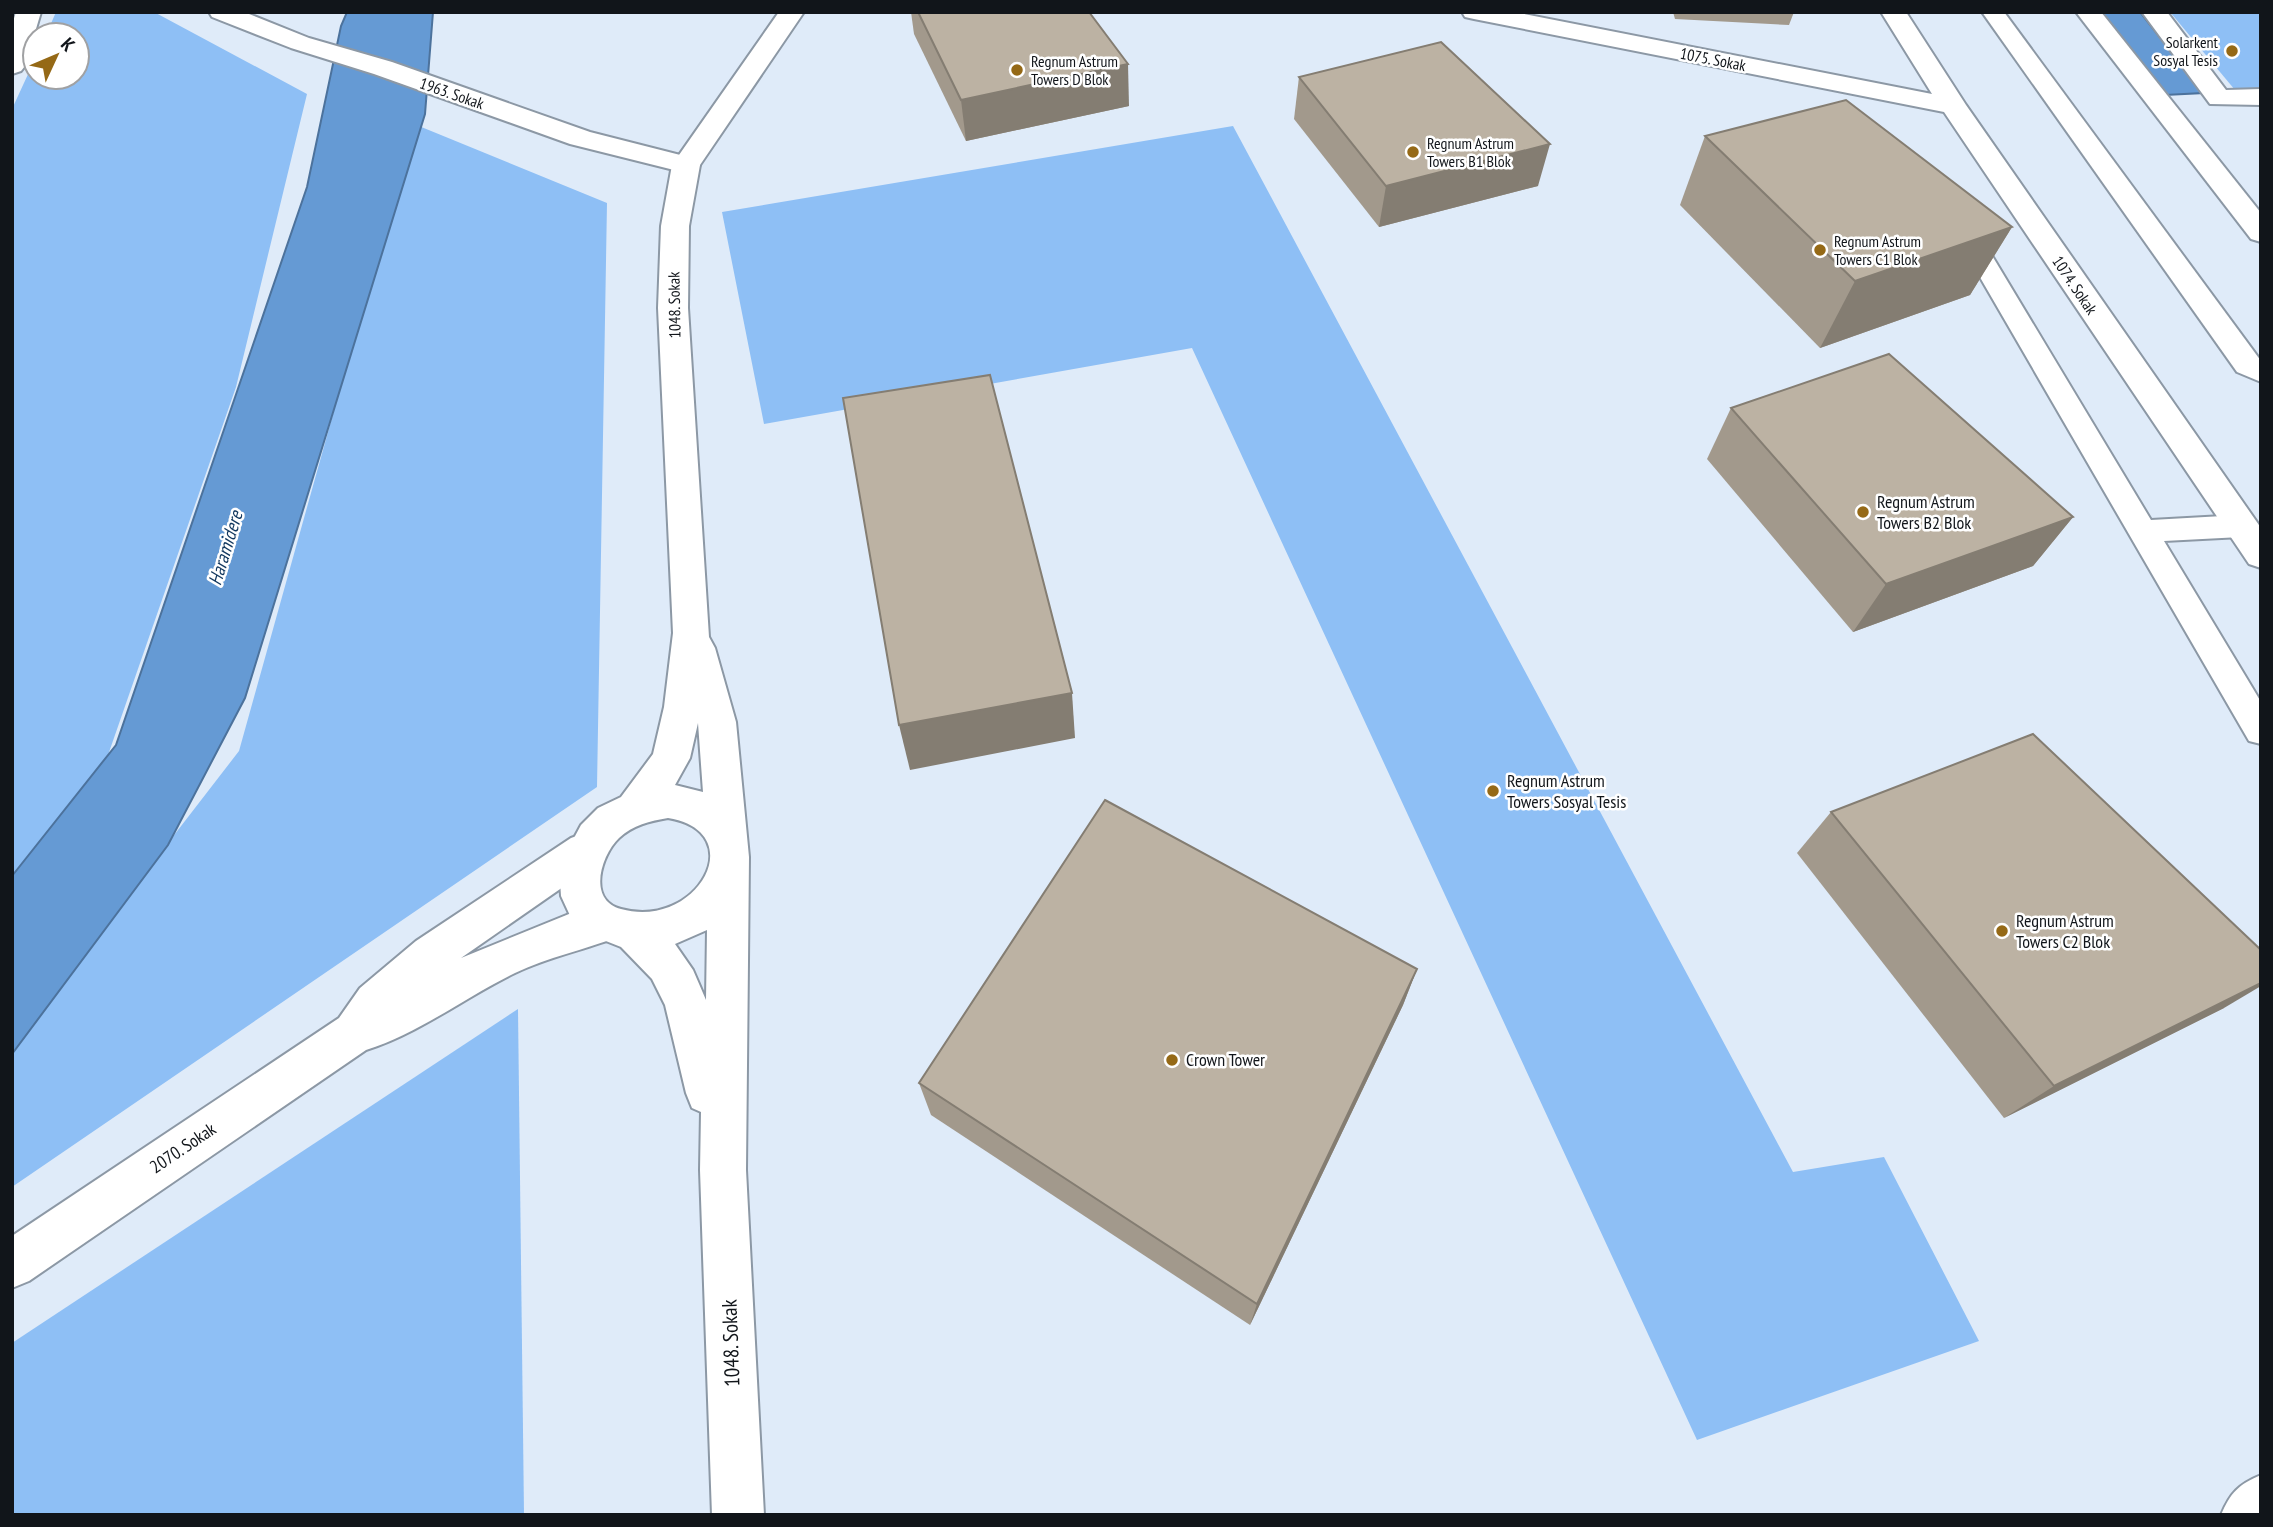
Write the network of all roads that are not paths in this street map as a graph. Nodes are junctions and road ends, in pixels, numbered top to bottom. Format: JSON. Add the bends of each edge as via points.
{"nodes":[{"id":1,"x":29,"y":12,"type":"edge"},
{"id":2,"x":221,"y":12,"type":"edge"},
{"id":3,"x":792,"y":12,"type":"edge"},
{"id":4,"x":1474,"y":12,"type":"edge"},
{"id":5,"x":1893,"y":12,"type":"edge"},
{"id":6,"x":1993,"y":12,"type":"edge"},
{"id":7,"x":2088,"y":12,"type":"edge"},
{"id":8,"x":2154,"y":12,"type":"edge"},
{"id":9,"x":15,"y":53,"type":"edge"},
{"id":10,"x":2261,"y":97,"type":"edge"},
{"id":11,"x":2219,"y":98,"type":"junction"},
{"id":12,"x":2162,"y":105,"type":"junction"},
{"id":13,"x":1952,"y":106,"type":"junction"},
{"id":14,"x":686,"y":165,"type":"junction"},
{"id":15,"x":1951,"y":206,"type":"edge"},
{"id":16,"x":2261,"y":233,"type":"edge"},
{"id":17,"x":2261,"y":373,"type":"edge"},
{"id":18,"x":2241,"y":527,"type":"junction"},
{"id":19,"x":2143,"y":531,"type":"junction"},
{"id":20,"x":2261,"y":555,"type":"edge"},
{"id":21,"x":691,"y":633,"type":"junction"},
{"id":22,"x":2261,"y":731,"type":"edge"},
{"id":23,"x":635,"y":807,"type":"junction"},
{"id":24,"x":585,"y":850,"type":"junction"},
{"id":25,"x":727,"y":853,"type":"junction"},
{"id":26,"x":619,"y":928,"type":"junction"},
{"id":27,"x":354,"y":1033,"type":"junction"},
{"id":28,"x":723,"y":1170,"type":"junction"},
{"id":29,"x":12,"y":1264,"type":"edge"},
{"id":30,"x":2261,"y":1501,"type":"edge"},
{"id":31,"x":738,"y":1515,"type":"edge"},
{"id":32,"x":2247,"y":1515,"type":"edge"}],
"edges":[{"from":1,"to":9,"type":"main road"},
{"from":2,"to":14,"type":"main road","name":"1963. Sokak","via":[[580,138]]},
{"from":3,"to":14,"type":"main road","name":"1048. Sokak"},
{"from":4,"to":13,"type":"main road","name":"1075. Sokak"},
{"from":5,"to":13,"type":"main road","name":"1074. Sokak"},
{"from":6,"to":17,"type":"lane","via":[[2247,365]]},
{"from":7,"to":12,"type":"main road"},
{"from":8,"to":11,"type":"main road"},
{"from":10,"to":11,"type":"main road"},
{"from":11,"to":12,"type":"main road"},
{"from":12,"to":16,"type":"main road"},
{"from":13,"to":18,"type":"main road","name":"1074. Sokak"},
{"from":14,"to":21,"type":"main road","name":"1048. Sokak","via":[[675,226],[673,308]]},
{"from":15,"to":19,"type":"lane"},
{"from":18,"to":19,"type":"lane"},
{"from":18,"to":20,"type":"main road","name":"1074. Sokak"},
{"from":19,"to":22,"type":"lane"},
{"from":21,"to":23,"type":"main road","via":[[684,707],[671,758]]},
{"from":21,"to":25,"type":"main road","via":[[717,722]]},
{"from":23,"to":24,"type":"main road","via":[[605,825]]},
{"from":23,"to":25,"type":"main road","via":[[668,801],[700,807],[723,826]]},
{"from":24,"to":26,"type":"main road","via":[[578,877],[584,903]]},
{"from":24,"to":27,"type":"main road","via":[[431,955],[375,1002]]},
{"from":25,"to":26,"type":"main road","via":[[724,883],[703,910],[671,928]]},
{"from":25,"to":28,"type":"main road","via":[[730,966]]},
{"from":26,"to":27,"type":"main road","via":[[569,933],[504,958],[386,1023]]},
{"from":26,"to":28,"type":"main road","via":[[653,945],[670,968],[694,1019]]},
{"from":27,"to":29,"type":"main road","name":"2070. Sokak"},
{"from":28,"to":31,"type":"main road","name":"1048. Sokak"},
{"from":30,"to":32,"type":"main road"}]}
